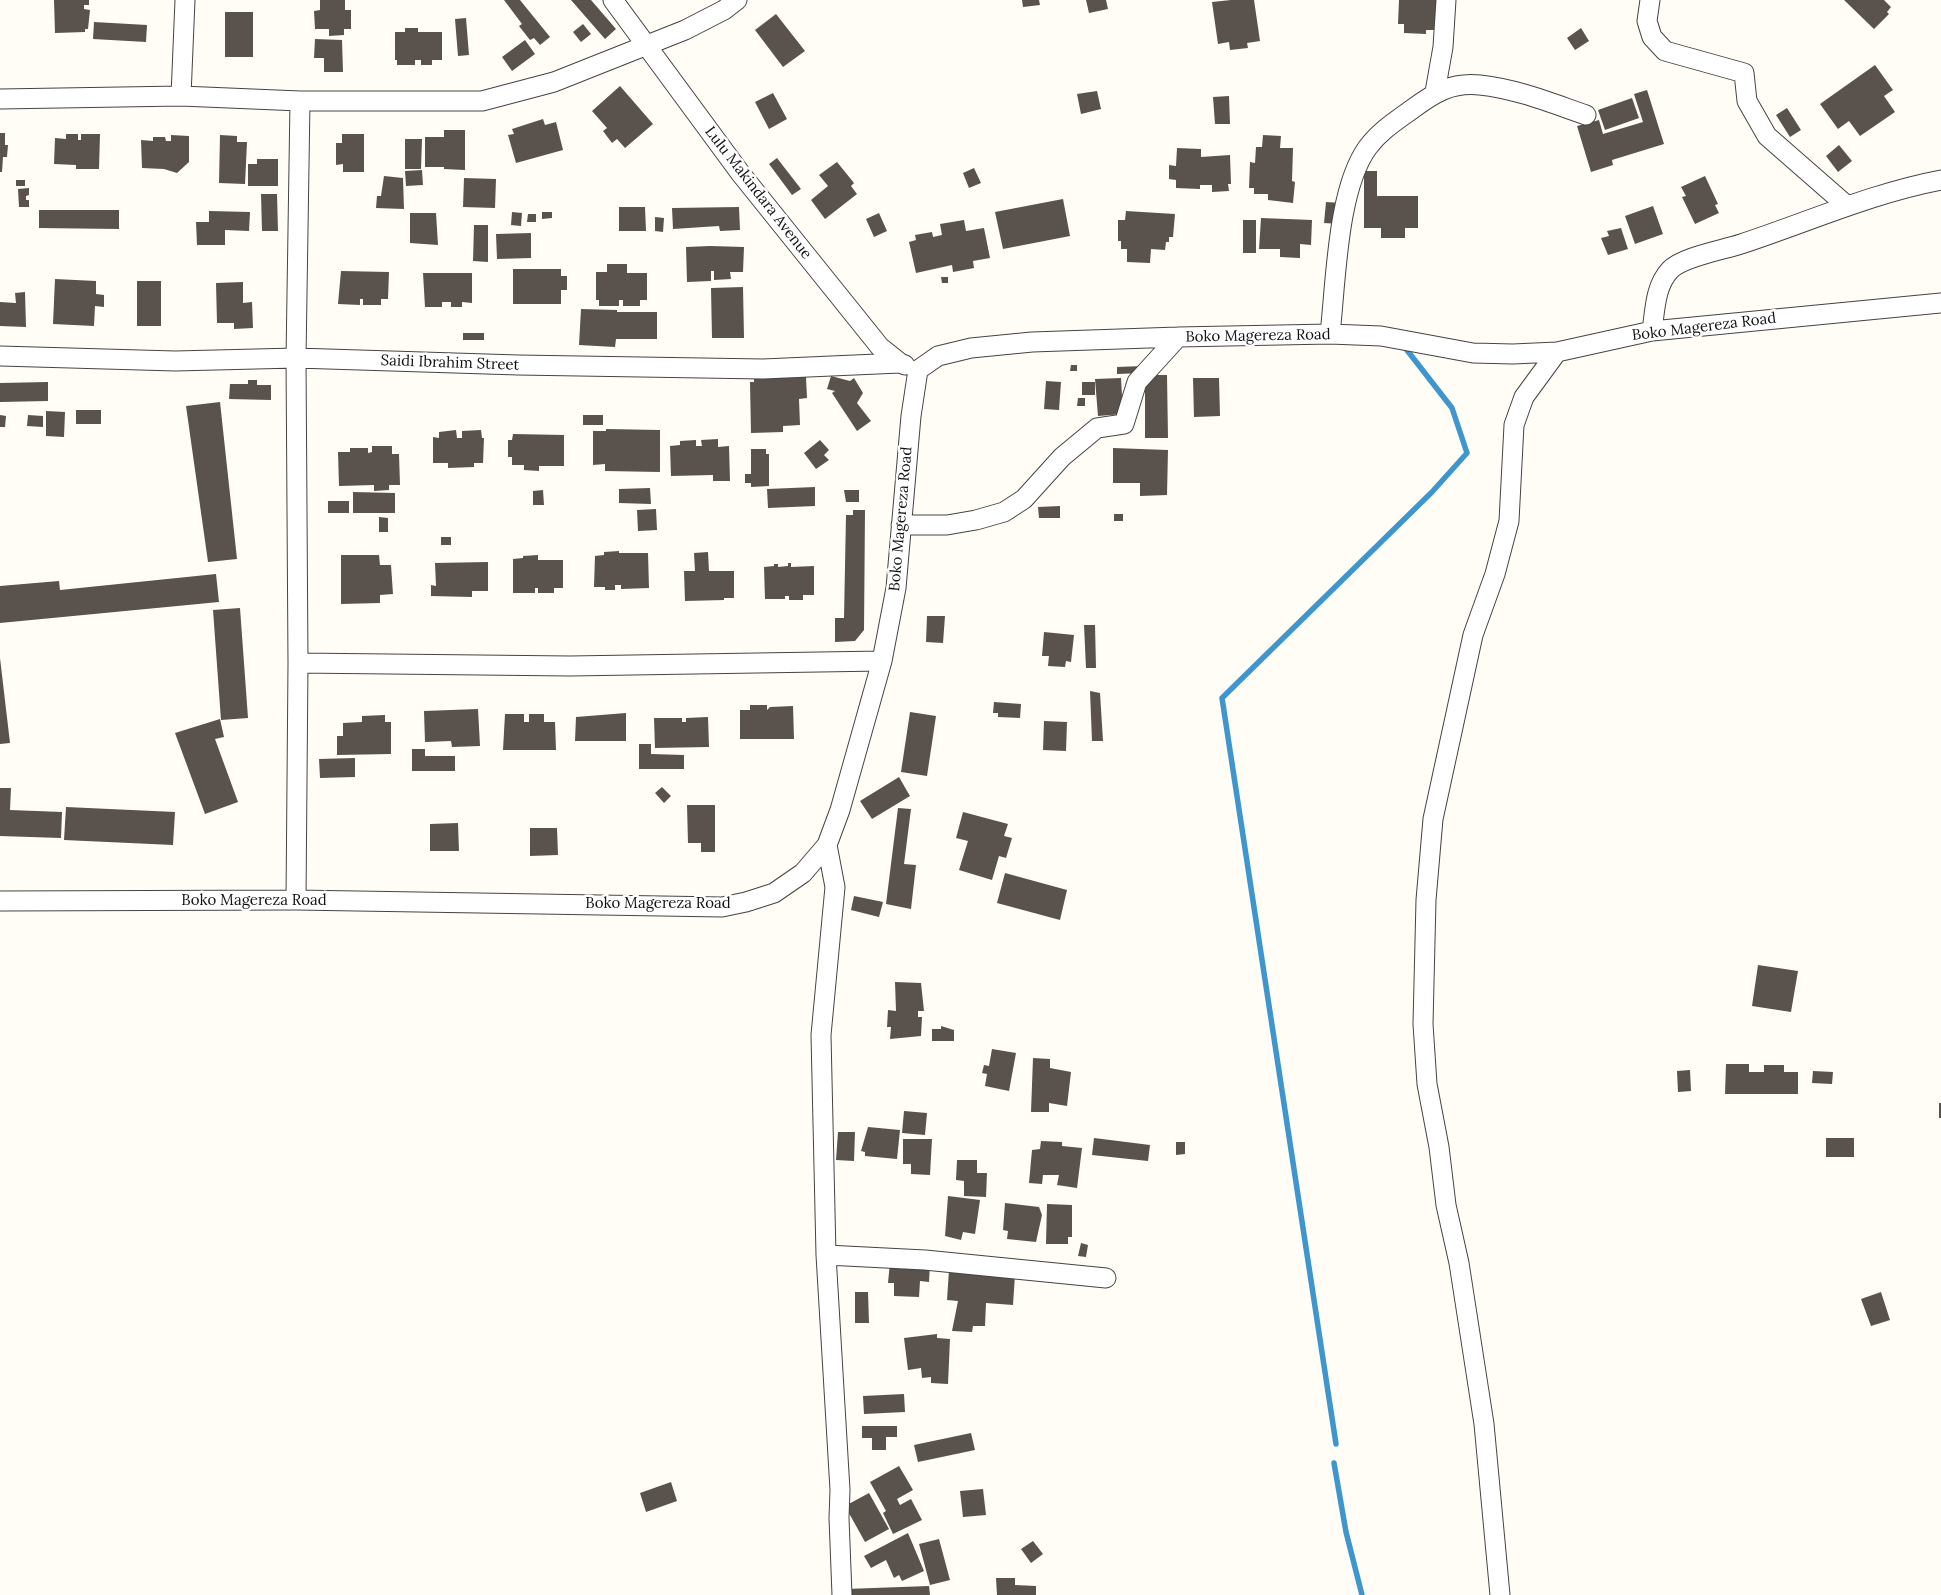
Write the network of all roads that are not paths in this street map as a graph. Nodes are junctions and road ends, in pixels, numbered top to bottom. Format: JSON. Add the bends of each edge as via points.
{"nodes":[{"id":1,"x":185,"y":0,"type":"edge"},
{"id":2,"x":613,"y":0,"type":"edge"},
{"id":3,"x":737,"y":0,"type":"edge"},
{"id":4,"x":1446,"y":0,"type":"edge"},
{"id":5,"x":1650,"y":0,"type":"edge"},
{"id":6,"x":645,"y":46,"type":"junction"},
{"id":7,"x":1435,"y":92,"type":"junction"},
{"id":8,"x":180,"y":96,"type":"junction"},
{"id":9,"x":0,"y":100,"type":"edge"},
{"id":10,"x":300,"y":101,"type":"junction"},
{"id":11,"x":1586,"y":115,"type":"dead end"},
{"id":12,"x":1941,"y":180,"type":"edge"},
{"id":13,"x":1846,"y":205,"type":"junction"},
{"id":14,"x":1941,"y":303,"type":"edge"},
{"id":15,"x":1652,"y":331,"type":"junction"},
{"id":16,"x":1330,"y":334,"type":"junction"},
{"id":17,"x":1178,"y":337,"type":"junction"},
{"id":18,"x":1557,"y":352,"type":"junction"},
{"id":19,"x":0,"y":356,"type":"edge"},
{"id":20,"x":296,"y":358,"type":"junction"},
{"id":21,"x":900,"y":363,"type":"junction"},
{"id":22,"x":918,"y":370,"type":"junction"},
{"id":23,"x":901,"y":526,"type":"junction"},
{"id":24,"x":882,"y":661,"type":"junction"},
{"id":25,"x":298,"y":663,"type":"junction"},
{"id":26,"x":827,"y":845,"type":"junction"},
{"id":27,"x":296,"y":900,"type":"junction"},
{"id":28,"x":0,"y":901,"type":"edge"},
{"id":29,"x":826,"y":1255,"type":"junction"},
{"id":30,"x":1106,"y":1278,"type":"dead end"},
{"id":31,"x":842,"y":1595,"type":"edge"},
{"id":32,"x":1500,"y":1595,"type":"edge"}],
"edges":[{"from":1,"to":8,"type":"street"},
{"from":2,"to":6,"type":"street","name":"Lulu Makindara Avenue"},
{"from":3,"to":6,"type":"street","via":[[685,30]]},
{"from":4,"to":7,"type":"street"},
{"from":5,"to":13,"type":"street","via":[[1647,21],[1658,44],[1665,50],[1744,74],[1747,101],[1767,136]]},
{"from":6,"to":10,"type":"street","via":[[554,82],[482,101]]},
{"from":6,"to":21,"type":"street","name":"Lulu Makindara Avenue","via":[[741,174],[880,347]]},
{"from":7,"to":11,"type":"street","via":[[1454,86],[1479,85],[1524,93]]},
{"from":7,"to":16,"type":"street","via":[[1388,126],[1369,146],[1357,166],[1342,222]]},
{"from":8,"to":9,"type":"street"},
{"from":8,"to":10,"type":"street"},
{"from":10,"to":20,"type":"street"},
{"from":12,"to":13,"type":"street"},
{"from":13,"to":15,"type":"street","via":[[1671,268],[1662,281]]},
{"from":14,"to":15,"type":"street","name":"Boko Magereza Road"},
{"from":15,"to":18,"type":"street","name":"Boko Magereza Road"},
{"from":16,"to":17,"type":"street","name":"Boko Magereza Road"},
{"from":16,"to":18,"type":"street","name":"Boko Magereza Road","via":[[1380,336],[1473,353]]},
{"from":17,"to":22,"type":"street","name":"Boko Magereza Road","via":[[1032,342],[971,348],[938,356]]},
{"from":17,"to":23,"type":"street","via":[[1137,382],[1124,424],[1097,428],[1062,457],[1024,499],[1004,512],[976,520],[948,525]]},
{"from":18,"to":32,"type":"street","via":[[1524,397],[1514,425],[1509,521],[1495,574],[1473,635],[1433,819],[1426,900],[1423,1024],[1427,1084],[1484,1424]]},
{"from":19,"to":20,"type":"street","name":"Saidi Ibrahim Street","via":[[175,362]]},
{"from":20,"to":21,"type":"street","name":"Saidi Ibrahim Street","via":[[763,369]]},
{"from":20,"to":25,"type":"street"},
{"from":21,"to":22,"type":"street","name":"Lulu Makindara Avenue"},
{"from":22,"to":23,"type":"street","name":"Boko Magereza Road"},
{"from":23,"to":24,"type":"street","name":"Boko Magereza Road","via":[[896,588]]},
{"from":24,"to":25,"type":"street","via":[[570,666]]},
{"from":24,"to":26,"type":"street","name":"Boko Magereza Road"},
{"from":25,"to":27,"type":"street"},
{"from":26,"to":27,"type":"street","name":"Boko Magereza Road","via":[[803,873],[774,893],[722,907]]},
{"from":26,"to":29,"type":"street","via":[[836,887],[821,1035]]},
{"from":27,"to":28,"type":"street","name":"Boko Magereza Road"},
{"from":29,"to":30,"type":"street","via":[[925,1260]]},
{"from":29,"to":31,"type":"street","via":[[840,1490]]}]}
